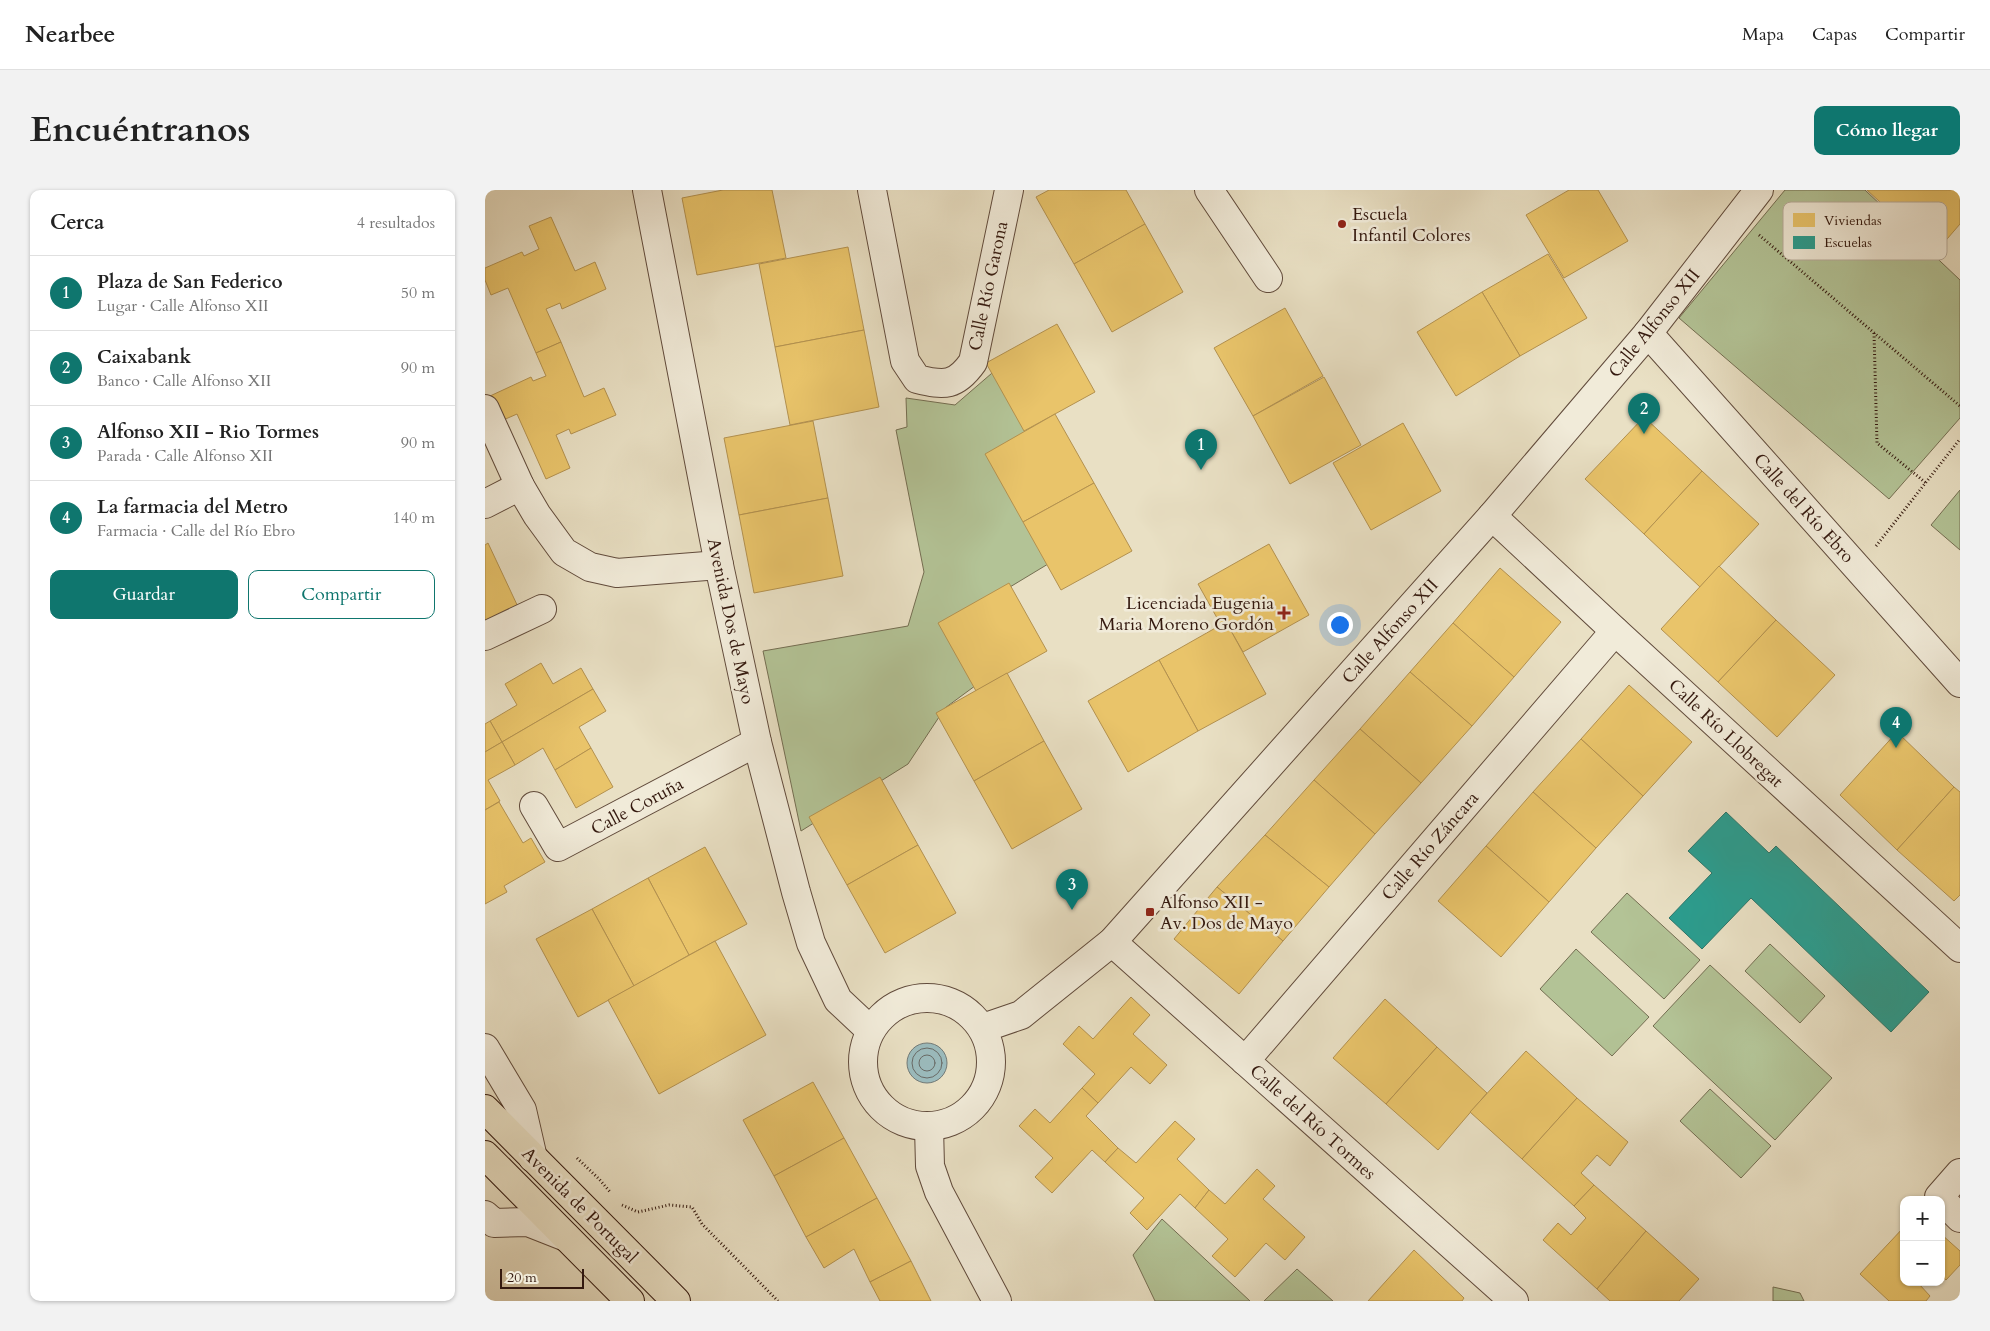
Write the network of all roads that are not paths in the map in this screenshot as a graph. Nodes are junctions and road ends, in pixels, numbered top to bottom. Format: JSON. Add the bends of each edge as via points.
{"nodes":[{"id":1,"x":647,"y":190,"type":"edge"},
{"id":2,"x":872,"y":190,"type":"edge"},
{"id":3,"x":1009,"y":190,"type":"edge"},
{"id":4,"x":1209,"y":190,"type":"edge"},
{"id":5,"x":1759,"y":190,"type":"edge"},
{"id":6,"x":1268,"y":278,"type":"dead end"},
{"id":7,"x":1648,"y":333,"type":"junction"},
{"id":8,"x":485,"y":409,"type":"edge"},
{"id":9,"x":520,"y":486,"type":"junction"},
{"id":10,"x":485,"y":504,"type":"edge"},
{"id":11,"x":1492,"y":516,"type":"junction"},
{"id":12,"x":719,"y":565,"type":"junction"},
{"id":13,"x":542,"y":609,"type":"dead end"},
{"id":14,"x":1615,"y":631,"type":"junction"},
{"id":15,"x":485,"y":636,"type":"edge"},
{"id":16,"x":1960,"y":682,"type":"edge"},
{"id":17,"x":757,"y":742,"type":"junction"},
{"id":18,"x":534,"y":806,"type":"dead end"},
{"id":19,"x":1113,"y":942,"type":"junction"},
{"id":20,"x":1960,"y":948,"type":"edge"},
{"id":21,"x":983,"y":1028,"type":"junction"},
{"id":22,"x":871,"y":1030,"type":"junction"},
{"id":23,"x":485,"y":1048,"type":"edge"},
{"id":24,"x":1245,"y":1061,"type":"junction"},
{"id":25,"x":485,"y":1109,"type":"edge"},
{"id":26,"x":929,"y":1127,"type":"junction"},
{"id":27,"x":485,"y":1155,"type":"edge"},
{"id":28,"x":533,"y":1158,"type":"junction"},
{"id":29,"x":1960,"y":1173,"type":"edge"},
{"id":30,"x":485,"y":1215,"type":"edge"},
{"id":31,"x":1960,"y":1218,"type":"edge"},
{"id":32,"x":566,"y":1237,"type":"junction"},
{"id":33,"x":630,"y":1301,"type":"edge"},
{"id":34,"x":676,"y":1301,"type":"edge"},
{"id":35,"x":997,"y":1301,"type":"edge"},
{"id":36,"x":1514,"y":1301,"type":"edge"}],
"edges":[{"from":1,"to":12,"type":"street","name":"Avenida Dos de Mayo"},
{"from":2,"to":3,"type":"street","name":"Calle Río Garona","via":[[905,361],[917,379],[940,384],[962,377],[973,362]]},
{"from":4,"to":6,"type":"street"},
{"from":5,"to":7,"type":"street","name":"Calle Alfonso XII"},
{"from":7,"to":11,"type":"street","name":"Calle Alfonso XII"},
{"from":7,"to":16,"type":"street","name":"Calle del Río Ebro"},
{"from":8,"to":9,"type":"street"},
{"from":9,"to":10,"type":"street"},
{"from":9,"to":12,"type":"street","via":[[564,552],[590,567],[617,573]]},
{"from":11,"to":14,"type":"street","name":"Calle Río Llobregat"},
{"from":11,"to":19,"type":"street","name":"Calle Alfonso XII"},
{"from":12,"to":17,"type":"street","name":"Avenida Dos de Mayo"},
{"from":13,"to":15,"type":"street"},
{"from":14,"to":20,"type":"street","name":"Calle Río Llobregat"},
{"from":14,"to":24,"type":"street","name":"Calle Río Záncara"},
{"from":17,"to":18,"type":"street","name":"Calle Coruña","via":[[558,847]]},
{"from":17,"to":22,"type":"street","name":"Avenida Dos de Mayo","via":[[811,943],[838,1000]]},
{"from":19,"to":21,"type":"street","name":"Calle Alfonso XII","via":[[1021,1015]]},
{"from":19,"to":24,"type":"street","name":"Calle del Río Tormes"},
{"from":21,"to":22,"type":"street","via":[[968,1011],[948,1000],[926,996],[904,1001],[885,1012]]},
{"from":21,"to":26,"type":"street","via":[[991,1049],[991,1072],[984,1093],[970,1111],[951,1122]]},
{"from":22,"to":26,"type":"street","via":[[864,1048],[863,1068],[867,1087],[877,1103],[892,1116],[910,1124]]},
{"from":23,"to":28,"type":"street","via":[[522,1110]]},
{"from":24,"to":36,"type":"street","name":"Calle del Río Tormes"},
{"from":25,"to":28,"type":"main road","name":"Avenida de Portugal"},
{"from":26,"to":35,"type":"street","via":[[931,1166],[939,1192]]},
{"from":27,"to":32,"type":"main road","name":"Avenida de Portugal"},
{"from":28,"to":34,"type":"main road","name":"Avenida de Portugal"},
{"from":29,"to":31,"type":"street","via":[[1939,1197]]},
{"from":30,"to":32,"type":"street","via":[[495,1223],[529,1222]]},
{"from":32,"to":33,"type":"main road","name":"Avenida de Portugal"}]}
